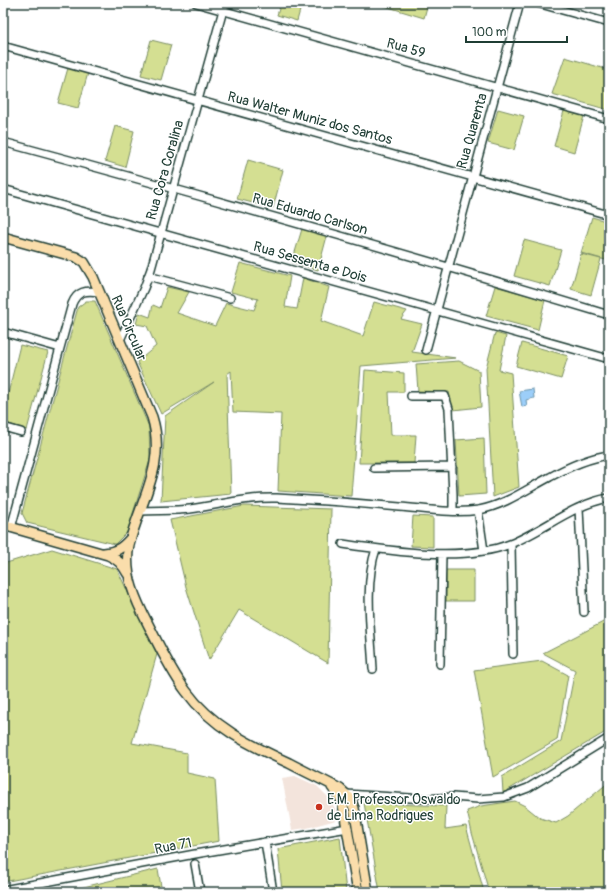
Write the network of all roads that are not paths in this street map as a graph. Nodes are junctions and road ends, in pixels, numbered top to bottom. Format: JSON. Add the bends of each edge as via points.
{"nodes":[{"id":1,"x":196,"y":3,"type":"edge"},
{"id":2,"x":520,"y":3,"type":"edge"},
{"id":3,"x":537,"y":3,"type":"edge"},
{"id":4,"x":224,"y":7,"type":"edge"},
{"id":5,"x":609,"y":23,"type":"edge"},
{"id":6,"x":3,"y":46,"type":"edge"},
{"id":7,"x":498,"y":87,"type":"junction"},
{"id":8,"x":198,"y":100,"type":"junction"},
{"id":9,"x":609,"y":119,"type":"edge"},
{"id":10,"x":3,"y":142,"type":"edge"},
{"id":11,"x":472,"y":176,"type":"junction"},
{"id":12,"x":173,"y":188,"type":"junction"},
{"id":13,"x":3,"y":190,"type":"edge"},
{"id":14,"x":609,"y":215,"type":"edge"},
{"id":15,"x":160,"y":233,"type":"junction"},
{"id":16,"x":3,"y":237,"type":"edge"},
{"id":17,"x":448,"y":266,"type":"junction"},
{"id":18,"x":148,"y":276,"type":"junction"},
{"id":19,"x":99,"y":292,"type":"junction"},
{"id":20,"x":230,"y":298,"type":"dead end"},
{"id":21,"x":436,"y":311,"type":"junction"},
{"id":22,"x":609,"y":315,"type":"edge"},
{"id":23,"x":3,"y":332,"type":"edge"},
{"id":24,"x":120,"y":340,"type":"junction"},
{"id":25,"x":60,"y":348,"type":"junction"},
{"id":26,"x":426,"y":350,"type":"dead end"},
{"id":27,"x":609,"y":359,"type":"edge"},
{"id":28,"x":412,"y":396,"type":"dead end"},
{"id":29,"x":3,"y":427,"type":"edge"},
{"id":30,"x":20,"y":432,"type":"dead end"},
{"id":31,"x":609,"y":455,"type":"edge"},
{"id":32,"x":452,"y":466,"type":"junction"},
{"id":33,"x":374,"y":468,"type":"dead end"},
{"id":34,"x":609,"y":498,"type":"edge"},
{"id":35,"x":579,"y":508,"type":"junction"},
{"id":36,"x":478,"y":510,"type":"junction"},
{"id":37,"x":141,"y":511,"type":"junction"},
{"id":38,"x":453,"y":511,"type":"junction"},
{"id":39,"x":7,"y":527,"type":"edge"},
{"id":40,"x":132,"y":537,"type":"junction"},
{"id":41,"x":343,"y":544,"type":"dead end"},
{"id":42,"x":510,"y":544,"type":"junction"},
{"id":43,"x":376,"y":549,"type":"junction"},
{"id":44,"x":484,"y":551,"type":"junction"},
{"id":45,"x":102,"y":553,"type":"junction"},
{"id":46,"x":442,"y":554,"type":"junction"},
{"id":47,"x":128,"y":575,"type":"junction"},
{"id":48,"x":584,"y":612,"type":"dead end"},
{"id":49,"x":513,"y":654,"type":"dead end"},
{"id":50,"x":440,"y":664,"type":"dead end"},
{"id":51,"x":373,"y":669,"type":"dead end"},
{"id":52,"x":609,"y":738,"type":"edge"},
{"id":53,"x":330,"y":784,"type":"junction"},
{"id":54,"x":346,"y":794,"type":"junction"},
{"id":55,"x":348,"y":828,"type":"junction"},
{"id":56,"x":264,"y":842,"type":"junction"},
{"id":57,"x":195,"y":864,"type":"dead end"},
{"id":58,"x":3,"y":890,"type":"edge"},
{"id":59,"x":200,"y":892,"type":"edge"},
{"id":60,"x":273,"y":892,"type":"edge"},
{"id":61,"x":358,"y":892,"type":"edge"},
{"id":62,"x":368,"y":892,"type":"edge"}],
"edges":[{"from":1,"to":4,"type":"street","name":"Rua 59"},
{"from":2,"to":7,"type":"street","name":"Rua Quarenta"},
{"from":3,"to":5,"type":"street"},
{"from":4,"to":7,"type":"street","name":"Rua 59"},
{"from":4,"to":8,"type":"street","name":"Rua Cora Coralina"},
{"from":6,"to":8,"type":"street","name":"Rua Walter Muniz dos Santos"},
{"from":7,"to":9,"type":"street","name":"Rua 59"},
{"from":7,"to":11,"type":"street","name":"Rua Quarenta"},
{"from":8,"to":11,"type":"street","name":"Rua Walter Muniz dos Santos"},
{"from":8,"to":12,"type":"street","name":"Rua Cora Coralina"},
{"from":10,"to":12,"type":"street","name":"Rua Eduardo Carlson"},
{"from":11,"to":14,"type":"street","name":"Rua Walter Muniz dos Santos"},
{"from":11,"to":17,"type":"street","name":"Rua Quarenta"},
{"from":12,"to":15,"type":"street","name":"Rua Cora Coralina"},
{"from":12,"to":17,"type":"street","name":"Rua Eduardo Carlson"},
{"from":13,"to":15,"type":"street","name":"Rua Sessenta e Dois"},
{"from":15,"to":18,"type":"street","name":"Rua Cora Coralina"},
{"from":15,"to":21,"type":"street","name":"Rua Sessenta e Dois"},
{"from":16,"to":19,"type":"main road","via":[[81,259],[90,270]]},
{"from":17,"to":21,"type":"street","name":"Rua Quarenta"},
{"from":17,"to":22,"type":"street","name":"Rua Eduardo Carlson"},
{"from":18,"to":20,"type":"street"},
{"from":18,"to":24,"type":"street","name":"Rua Cora Coralina"},
{"from":19,"to":24,"type":"main road","name":"Rua Circular"},
{"from":19,"to":25,"type":"street","name":"Rua Circular","via":[[83,291],[75,298]]},
{"from":21,"to":26,"type":"street","name":"Rua Quarenta"},
{"from":21,"to":27,"type":"street","name":"Rua Sessenta e Dois"},
{"from":23,"to":25,"type":"street"},
{"from":24,"to":37,"type":"main road","name":"Rua Circular","via":[[156,432],[156,464]]},
{"from":25,"to":39,"type":"street","name":"Rua Circular"},
{"from":28,"to":32,"type":"street","via":[[445,396],[449,409]]},
{"from":29,"to":30,"type":"street"},
{"from":31,"to":36,"type":"street","via":[[574,465],[514,497]]},
{"from":32,"to":33,"type":"street"},
{"from":32,"to":38,"type":"street"},
{"from":34,"to":35,"type":"street","via":[[596,500]]},
{"from":35,"to":42,"type":"street"},
{"from":35,"to":48,"type":"street"},
{"from":36,"to":38,"type":"street"},
{"from":36,"to":44,"type":"street"},
{"from":37,"to":38,"type":"street","via":[[188,509],[274,498]]},
{"from":37,"to":40,"type":"main road","name":"Rua Circular"},
{"from":39,"to":45,"type":"main road"},
{"from":40,"to":45,"type":"main road","via":[[121,548]]},
{"from":40,"to":47,"type":"main road","name":"Rua Circular","via":[[128,552]]},
{"from":41,"to":43,"type":"street"},
{"from":42,"to":44,"type":"street"},
{"from":42,"to":49,"type":"street"},
{"from":43,"to":46,"type":"street"},
{"from":43,"to":51,"type":"street","via":[[371,566],[370,594]]},
{"from":44,"to":46,"type":"street"},
{"from":45,"to":47,"type":"main road","via":[[118,561]]},
{"from":46,"to":50,"type":"street"},
{"from":47,"to":53,"type":"main road","via":[[136,600],[157,641],[178,680],[195,702],[218,724],[243,741]]},
{"from":52,"to":54,"type":"street","via":[[528,788],[504,797],[478,799],[453,796],[426,799]]},
{"from":53,"to":54,"type":"main road"},
{"from":53,"to":55,"type":"main road","via":[[342,801]]},
{"from":54,"to":62,"type":"main road","via":[[354,808]]},
{"from":55,"to":56,"type":"street","name":"Rua 71"},
{"from":55,"to":61,"type":"main road"},
{"from":56,"to":58,"type":"street","name":"Rua 71"},
{"from":56,"to":60,"type":"street"},
{"from":57,"to":59,"type":"street"}]}
